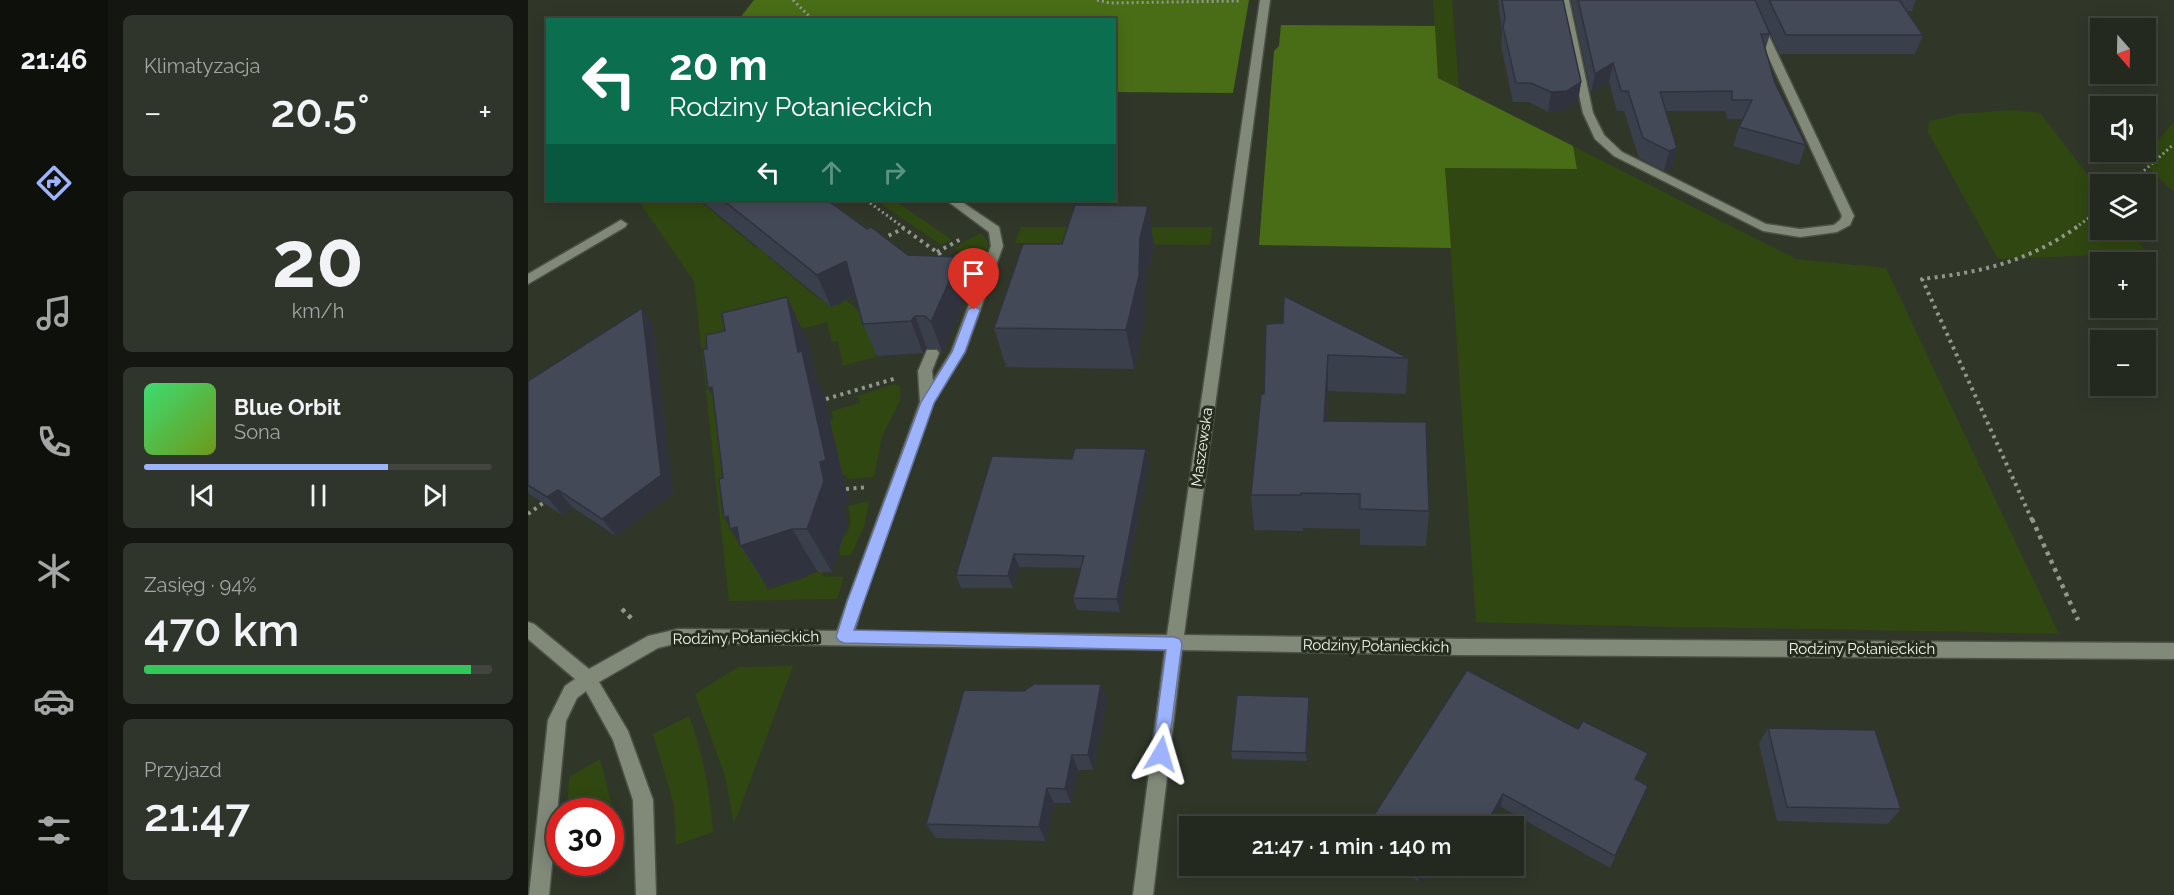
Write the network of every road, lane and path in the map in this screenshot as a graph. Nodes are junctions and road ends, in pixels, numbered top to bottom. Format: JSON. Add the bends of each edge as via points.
{"nodes":[{"id":1,"x":794,"y":0,"type":"edge"},
{"id":2,"x":1096,"y":0,"type":"edge"},
{"id":3,"x":1264,"y":0,"type":"edge"},
{"id":4,"x":1564,"y":0,"type":"edge"},
{"id":5,"x":1747,"y":0,"type":"edge"},
{"id":6,"x":811,"y":18,"type":"edge"},
{"id":7,"x":2174,"y":144,"type":"edge"},
{"id":8,"x":2140,"y":174,"type":"edge"},
{"id":9,"x":867,"y":201,"type":"edge"},
{"id":10,"x":952,"y":201,"type":"edge"},
{"id":11,"x":2090,"y":217,"type":"edge"},
{"id":12,"x":621,"y":224,"type":"dead end"},
{"id":13,"x":904,"y":228,"type":"junction"},
{"id":14,"x":873,"y":244,"type":"edge"},
{"id":15,"x":985,"y":279,"type":"junction"},
{"id":16,"x":528,"y":280,"type":"edge"},
{"id":17,"x":932,"y":353,"type":"edge"},
{"id":18,"x":898,"y":377,"type":"dead end"},
{"id":19,"x":826,"y":399,"type":"dead end"},
{"id":20,"x":927,"y":402,"type":"junction"},
{"id":21,"x":878,"y":486,"type":"dead end"},
{"id":22,"x":846,"y":489,"type":"dead end"},
{"id":23,"x":543,"y":502,"type":"edge"},
{"id":24,"x":528,"y":514,"type":"edge"},
{"id":25,"x":528,"y":629,"type":"edge"},
{"id":26,"x":844,"y":637,"type":"junction"},
{"id":27,"x":1174,"y":644,"type":"junction"},
{"id":28,"x":2091,"y":650,"type":"junction"},
{"id":29,"x":2174,"y":651,"type":"edge"},
{"id":30,"x":588,"y":678,"type":"junction"},
{"id":31,"x":539,"y":895,"type":"edge"},
{"id":32,"x":646,"y":895,"type":"edge"},
{"id":33,"x":1143,"y":895,"type":"edge"}],
"edges":[{"from":1,"to":6,"type":"path"},
{"from":2,"to":3,"type":"path"},
{"from":3,"to":27,"type":"street","name":"Maszewska"},
{"from":4,"to":5,"type":"street","via":[[1588,112],[1599,137],[1618,154],[1763,227],[1800,233],[1837,228],[1848,216]]},
{"from":7,"to":8,"type":"path"},
{"from":9,"to":13,"type":"path"},
{"from":10,"to":15,"type":"street","via":[[994,230],[997,246]]},
{"from":11,"to":28,"type":"path","via":[[2022,258],[1978,271],[1922,279]]},
{"from":12,"to":16,"type":"street"},
{"from":13,"to":14,"type":"path"},
{"from":13,"to":15,"type":"path","via":[[966,273]]},
{"from":15,"to":20,"type":"street","via":[[958,352]]},
{"from":17,"to":20,"type":"street","via":[[925,371]]},
{"from":18,"to":19,"type":"path"},
{"from":20,"to":26,"type":"street"},
{"from":21,"to":22,"type":"path"},
{"from":23,"to":24,"type":"path"},
{"from":25,"to":30,"type":"street"},
{"from":26,"to":27,"type":"street","name":"Rodziny Połanieckich"},
{"from":26,"to":30,"type":"street","name":"Rodziny Połanieckich","via":[[678,636],[654,641]]},
{"from":27,"to":28,"type":"street","name":"Rodziny Połanieckich"},
{"from":27,"to":33,"type":"street","name":"Maszewska"},
{"from":28,"to":29,"type":"street","name":"Rodziny Połanieckich"},
{"from":30,"to":31,"type":"street","name":"Rodziny Połanieckich","via":[[571,692],[557,720]]},
{"from":30,"to":32,"type":"street","via":[[621,736],[643,800]]}]}
